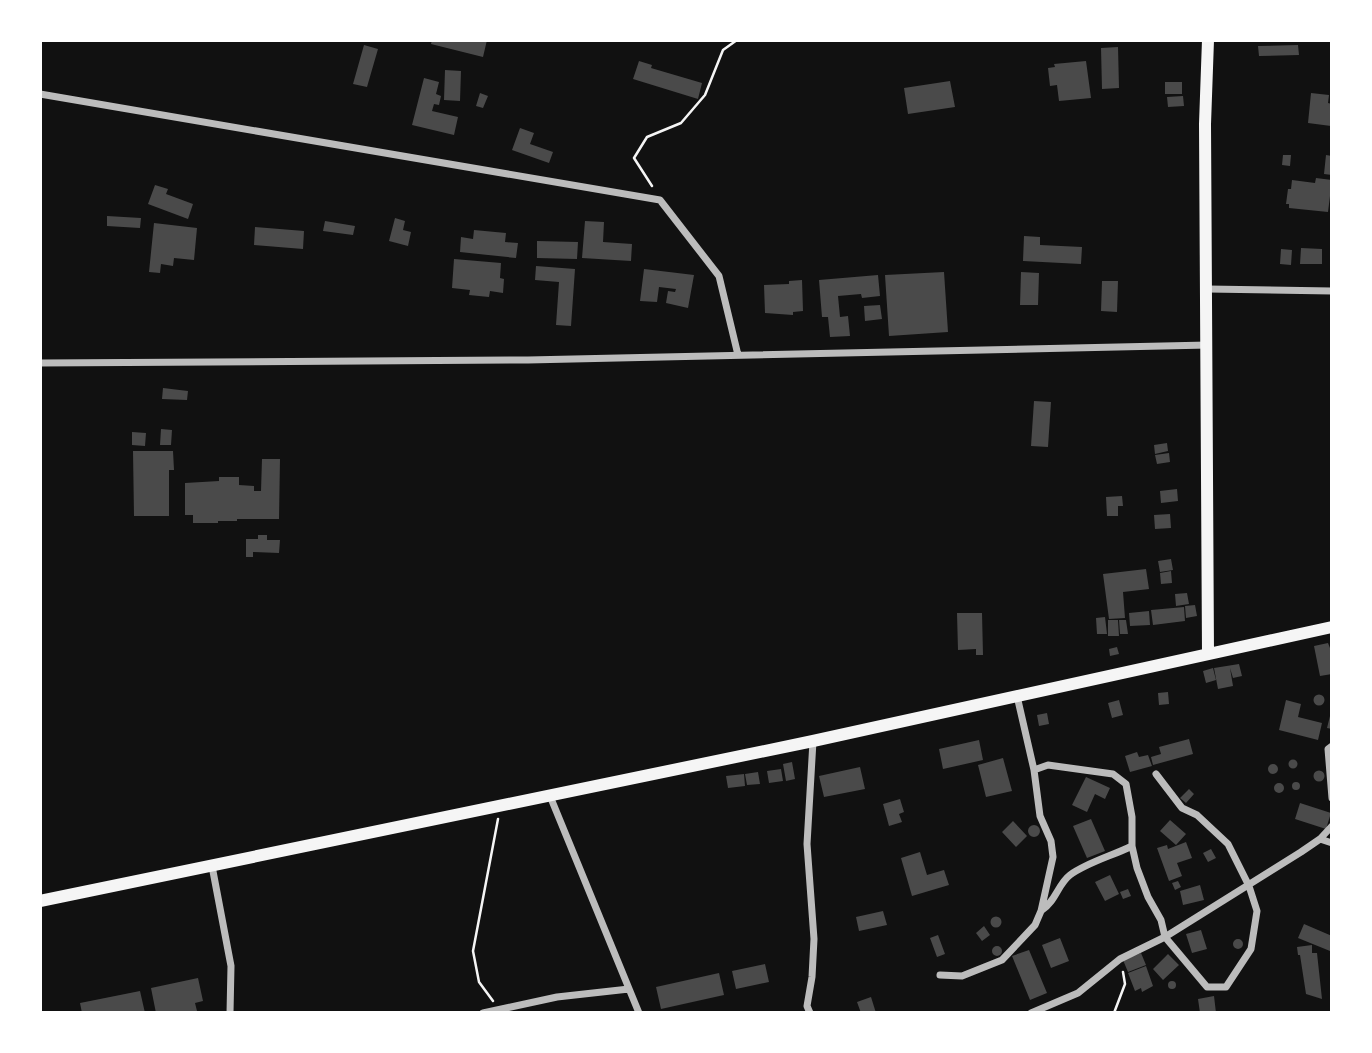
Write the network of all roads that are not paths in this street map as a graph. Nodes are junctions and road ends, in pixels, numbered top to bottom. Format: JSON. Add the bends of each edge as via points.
{"nodes":[{"id":1,"x":1208,"y":40,"type":"edge"},
{"id":2,"x":40,"y":94,"type":"edge"},
{"id":3,"x":1208,"y":289,"type":"junction"},
{"id":4,"x":1332,"y":291,"type":"edge"},
{"id":5,"x":1208,"y":345,"type":"junction"},
{"id":6,"x":738,"y":355,"type":"junction"},
{"id":7,"x":40,"y":363,"type":"edge"},
{"id":8,"x":1332,"y":627,"type":"edge"},
{"id":9,"x":1208,"y":653,"type":"junction"},
{"id":10,"x":1017,"y":696,"type":"junction"},
{"id":11,"x":813,"y":741,"type":"junction"},
{"id":12,"x":1332,"y":746,"type":"edge"},
{"id":13,"x":1034,"y":770,"type":"junction"},
{"id":14,"x":1156,"y":774,"type":"dead end"},
{"id":15,"x":550,"y":796,"type":"junction"},
{"id":16,"x":1332,"y":798,"type":"edge"},
{"id":17,"x":1332,"y":826,"type":"edge"},
{"id":18,"x":1320,"y":839,"type":"junction"},
{"id":19,"x":1332,"y":843,"type":"edge"},
{"id":20,"x":1132,"y":846,"type":"junction"},
{"id":21,"x":212,"y":866,"type":"junction"},
{"id":22,"x":1250,"y":886,"type":"junction"},
{"id":23,"x":40,"y":901,"type":"edge"},
{"id":24,"x":1041,"y":911,"type":"junction"},
{"id":25,"x":1165,"y":937,"type":"junction"},
{"id":26,"x":940,"y":975,"type":"dead end"},
{"id":27,"x":629,"y":989,"type":"junction"},
{"id":28,"x":230,"y":1013,"type":"edge"},
{"id":29,"x":482,"y":1013,"type":"edge"},
{"id":30,"x":639,"y":1013,"type":"edge"},
{"id":31,"x":810,"y":1013,"type":"edge"},
{"id":32,"x":1031,"y":1013,"type":"edge"}],
"edges":[{"from":1,"to":3,"type":"main road"},
{"from":2,"to":6,"type":"street","via":[[660,200],[719,276]]},
{"from":3,"to":4,"type":"street"},
{"from":3,"to":5,"type":"main road"},
{"from":5,"to":6,"type":"street"},
{"from":5,"to":9,"type":"main road"},
{"from":6,"to":7,"type":"street"},
{"from":8,"to":9,"type":"main road"},
{"from":9,"to":10,"type":"main road"},
{"from":10,"to":11,"type":"main road"},
{"from":10,"to":13,"type":"street"},
{"from":11,"to":15,"type":"main road"},
{"from":11,"to":31,"type":"street","via":[[807,844],[814,939]]},
{"from":12,"to":16,"type":"street","via":[[1328,761]]},
{"from":13,"to":20,"type":"street","via":[[1048,765],[1113,774],[1126,784]]},
{"from":13,"to":24,"type":"street","via":[[1040,816],[1053,857]]},
{"from":14,"to":22,"type":"street","via":[[1182,808],[1197,815],[1228,844]]},
{"from":15,"to":21,"type":"main road"},
{"from":15,"to":27,"type":"street"},
{"from":17,"to":18,"type":"street"},
{"from":18,"to":19,"type":"street"},
{"from":18,"to":22,"type":"street"},
{"from":20,"to":24,"type":"street","via":[[1067,877]]},
{"from":20,"to":25,"type":"street"},
{"from":21,"to":23,"type":"main road"},
{"from":21,"to":28,"type":"street","via":[[231,966]]},
{"from":22,"to":25,"type":"street"},
{"from":22,"to":25,"type":"street","via":[[1257,911],[1251,949],[1226,987],[1207,987]]},
{"from":24,"to":26,"type":"street","via":[[1035,925],[1002,960],[962,976]]},
{"from":25,"to":32,"type":"street","via":[[1120,959],[1078,993]]},
{"from":27,"to":29,"type":"street","via":[[557,997]]},
{"from":27,"to":30,"type":"street"}]}
